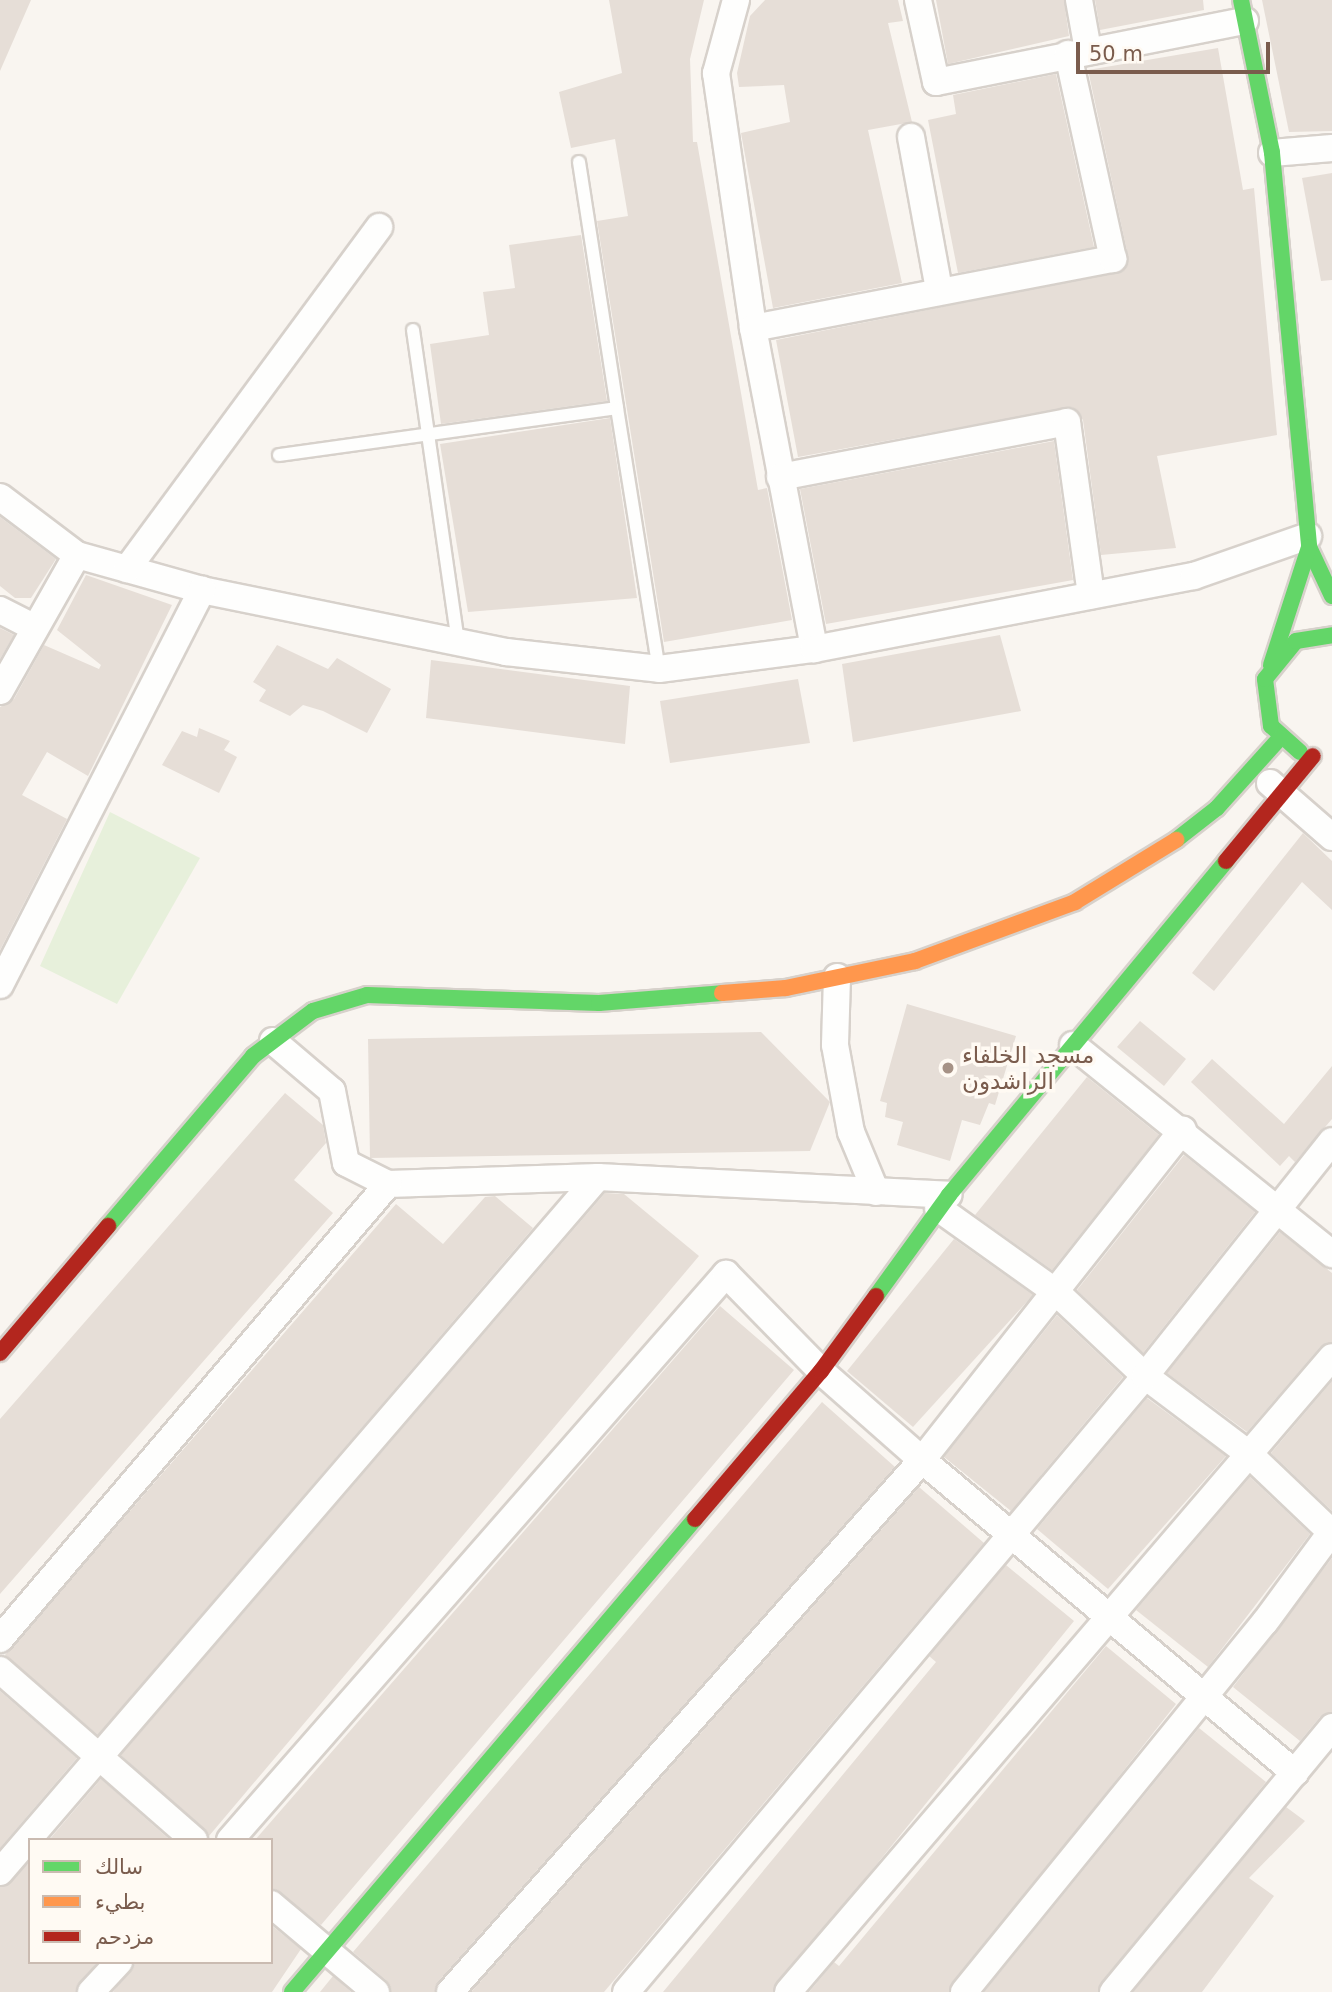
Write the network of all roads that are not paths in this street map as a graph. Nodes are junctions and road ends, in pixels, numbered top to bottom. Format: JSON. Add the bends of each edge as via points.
{"nodes":[{"id":1,"x":736,"y":0,"type":"edge"},
{"id":2,"x":918,"y":0,"type":"edge"},
{"id":3,"x":1079,"y":0,"type":"edge"},
{"id":4,"x":1243,"y":10,"type":"edge"},
{"id":5,"x":1078,"y":52,"type":"junction"},
{"id":6,"x":911,"y":137,"type":"dead end"},
{"id":7,"x":1332,"y":148,"type":"edge"},
{"id":8,"x":1272,"y":153,"type":"junction"},
{"id":9,"x":579,"y":162,"type":"dead end"},
{"id":10,"x":379,"y":227,"type":"dead end"},
{"id":11,"x":939,"y":289,"type":"junction"},
{"id":12,"x":753,"y":328,"type":"junction"},
{"id":13,"x":413,"y":330,"type":"dead end"},
{"id":14,"x":617,"y":408,"type":"junction"},
{"id":15,"x":428,"y":434,"type":"junction"},
{"id":16,"x":279,"y":456,"type":"dead end"},
{"id":17,"x":780,"y":477,"type":"junction"},
{"id":18,"x":0,"y":497,"type":"edge"},
{"id":19,"x":1308,"y":542,"type":"junction"},
{"id":20,"x":77,"y":555,"type":"junction"},
{"id":21,"x":127,"y":569,"type":"junction"},
{"id":22,"x":202,"y":590,"type":"junction"},
{"id":23,"x":1091,"y":595,"type":"junction"},
{"id":24,"x":1332,"y":596,"type":"edge"},
{"id":25,"x":0,"y":610,"type":"edge"},
{"id":26,"x":33,"y":627,"type":"junction"},
{"id":27,"x":1332,"y":635,"type":"edge"},
{"id":28,"x":458,"y":642,"type":"junction"},
{"id":29,"x":814,"y":649,"type":"junction"},
{"id":30,"x":1271,"y":665,"type":"junction"},
{"id":31,"x":659,"y":669,"type":"junction"},
{"id":32,"x":0,"y":691,"type":"edge"},
{"id":33,"x":1280,"y":738,"type":"junction"},
{"id":34,"x":1326,"y":758,"type":"edge"},
{"id":35,"x":1254,"y":768,"type":"junction"},
{"id":36,"x":1282,"y":793,"type":"junction"},
{"id":37,"x":1332,"y":837,"type":"edge"},
{"id":38,"x":836,"y":977,"type":"junction"},
{"id":39,"x":0,"y":985,"type":"edge"},
{"id":40,"x":273,"y":1041,"type":"junction"},
{"id":41,"x":1073,"y":1045,"type":"junction"},
{"id":42,"x":1182,"y":1130,"type":"junction"},
{"id":43,"x":1332,"y":1141,"type":"edge"},
{"id":44,"x":598,"y":1177,"type":"junction"},
{"id":45,"x":388,"y":1184,"type":"junction"},
{"id":46,"x":876,"y":1192,"type":"junction"},
{"id":47,"x":944,"y":1201,"type":"junction"},
{"id":48,"x":1278,"y":1209,"type":"junction"},
{"id":49,"x":1332,"y":1254,"type":"edge"},
{"id":50,"x":1057,"y":1293,"type":"junction"},
{"id":51,"x":0,"y":1353,"type":"edge"},
{"id":52,"x":1332,"y":1357,"type":"edge"},
{"id":53,"x":821,"y":1371,"type":"junction"},
{"id":54,"x":1145,"y":1376,"type":"junction"},
{"id":55,"x":1249,"y":1454,"type":"junction"},
{"id":56,"x":922,"y":1460,"type":"junction"},
{"id":57,"x":1332,"y":1532,"type":"edge"},
{"id":58,"x":1011,"y":1536,"type":"junction"},
{"id":59,"x":1110,"y":1619,"type":"junction"},
{"id":60,"x":0,"y":1639,"type":"edge"},
{"id":61,"x":0,"y":1670,"type":"edge"},
{"id":62,"x":1202,"y":1696,"type":"junction"},
{"id":63,"x":1332,"y":1727,"type":"edge"},
{"id":64,"x":98,"y":1758,"type":"junction"},
{"id":65,"x":1295,"y":1773,"type":"junction"},
{"id":66,"x":29,"y":1838,"type":"edge"},
{"id":67,"x":192,"y":1838,"type":"edge"},
{"id":68,"x":232,"y":1838,"type":"edge"},
{"id":69,"x":28,"y":1839,"type":"edge"},
{"id":70,"x":0,"y":1872,"type":"edge"},
{"id":71,"x":273,"y":1906,"type":"edge"},
{"id":72,"x":328,"y":1951,"type":"junction"},
{"id":73,"x":117,"y":1964,"type":"edge"},
{"id":74,"x":91,"y":1992,"type":"edge"},
{"id":75,"x":292,"y":1992,"type":"edge"},
{"id":76,"x":376,"y":1992,"type":"edge"},
{"id":77,"x":450,"y":1992,"type":"edge"},
{"id":78,"x":626,"y":1992,"type":"edge"},
{"id":79,"x":788,"y":1992,"type":"edge"},
{"id":80,"x":964,"y":1992,"type":"edge"},
{"id":81,"x":1113,"y":1992,"type":"edge"}],
"edges":[{"from":1,"to":12,"type":"street","via":[[716,73]]},
{"from":2,"to":5,"type":"street","via":[[936,82]]},
{"from":3,"to":5,"type":"street"},
{"from":4,"to":5,"type":"street"},
{"from":4,"to":8,"type":"street"},
{"from":5,"to":11,"type":"street","via":[[1113,259]]},
{"from":6,"to":11,"type":"street"},
{"from":7,"to":8,"type":"street"},
{"from":8,"to":19,"type":"street"},
{"from":9,"to":14,"type":"lane"},
{"from":10,"to":21,"type":"street"},
{"from":11,"to":12,"type":"street"},
{"from":12,"to":17,"type":"street"},
{"from":13,"to":15,"type":"lane"},
{"from":14,"to":15,"type":"lane"},
{"from":14,"to":31,"type":"lane"},
{"from":15,"to":16,"type":"lane"},
{"from":15,"to":28,"type":"lane"},
{"from":17,"to":23,"type":"street","via":[[1067,422]]},
{"from":17,"to":29,"type":"street"},
{"from":18,"to":20,"type":"street"},
{"from":19,"to":23,"type":"street","via":[[1229,567]]},
{"from":19,"to":24,"type":"street"},
{"from":19,"to":30,"type":"street"},
{"from":20,"to":21,"type":"street"},
{"from":20,"to":26,"type":"street"},
{"from":21,"to":22,"type":"street"},
{"from":22,"to":28,"type":"street"},
{"from":22,"to":39,"type":"street"},
{"from":23,"to":29,"type":"street"},
{"from":25,"to":26,"type":"street"},
{"from":26,"to":32,"type":"street"},
{"from":27,"to":30,"type":"street","via":[[1296,642]]},
{"from":28,"to":31,"type":"street"},
{"from":29,"to":31,"type":"street"},
{"from":30,"to":33,"type":"street","via":[[1263,695]]},
{"from":33,"to":34,"type":"street"},
{"from":33,"to":35,"type":"street"},
{"from":34,"to":36,"type":"street"},
{"from":35,"to":36,"type":"street"},
{"from":35,"to":38,"type":"street","via":[[1188,835],[1110,885],[915,961]]},
{"from":36,"to":37,"type":"street"},
{"from":36,"to":41,"type":"street"},
{"from":38,"to":40,"type":"street","via":[[786,988],[599,1003],[368,995],[313,1011]]},
{"from":38,"to":46,"type":"street","via":[[835,1045],[851,1132]]},
{"from":40,"to":45,"type":"street","via":[[332,1091],[346,1163]]},
{"from":40,"to":51,"type":"street","via":[[253,1056]]},
{"from":41,"to":42,"type":"street"},
{"from":41,"to":47,"type":"street"},
{"from":42,"to":48,"type":"street"},
{"from":42,"to":50,"type":"street"},
{"from":43,"to":48,"type":"street"},
{"from":44,"to":45,"type":"street"},
{"from":44,"to":46,"type":"street"},
{"from":44,"to":64,"type":"street"},
{"from":45,"to":60,"type":"street"},
{"from":46,"to":47,"type":"street"},
{"from":47,"to":50,"type":"street"},
{"from":47,"to":53,"type":"street"},
{"from":48,"to":49,"type":"street"},
{"from":48,"to":54,"type":"street"},
{"from":50,"to":54,"type":"street"},
{"from":50,"to":56,"type":"street"},
{"from":52,"to":55,"type":"street"},
{"from":53,"to":56,"type":"street"},
{"from":53,"to":68,"type":"street","via":[[726,1274]]},
{"from":53,"to":72,"type":"street"},
{"from":54,"to":55,"type":"street"},
{"from":54,"to":58,"type":"street"},
{"from":55,"to":57,"type":"street"},
{"from":55,"to":59,"type":"street"},
{"from":56,"to":58,"type":"street"},
{"from":56,"to":77,"type":"street"},
{"from":57,"to":62,"type":"street"},
{"from":58,"to":59,"type":"street"},
{"from":58,"to":78,"type":"street"},
{"from":59,"to":62,"type":"street"},
{"from":59,"to":79,"type":"street"},
{"from":61,"to":64,"type":"street"},
{"from":62,"to":65,"type":"street"},
{"from":62,"to":80,"type":"street"},
{"from":63,"to":65,"type":"street"},
{"from":64,"to":66,"type":"street"},
{"from":64,"to":67,"type":"street"},
{"from":65,"to":81,"type":"street"},
{"from":69,"to":70,"type":"street"},
{"from":71,"to":72,"type":"street"},
{"from":72,"to":75,"type":"street"},
{"from":72,"to":76,"type":"street"},
{"from":73,"to":74,"type":"street"}]}
